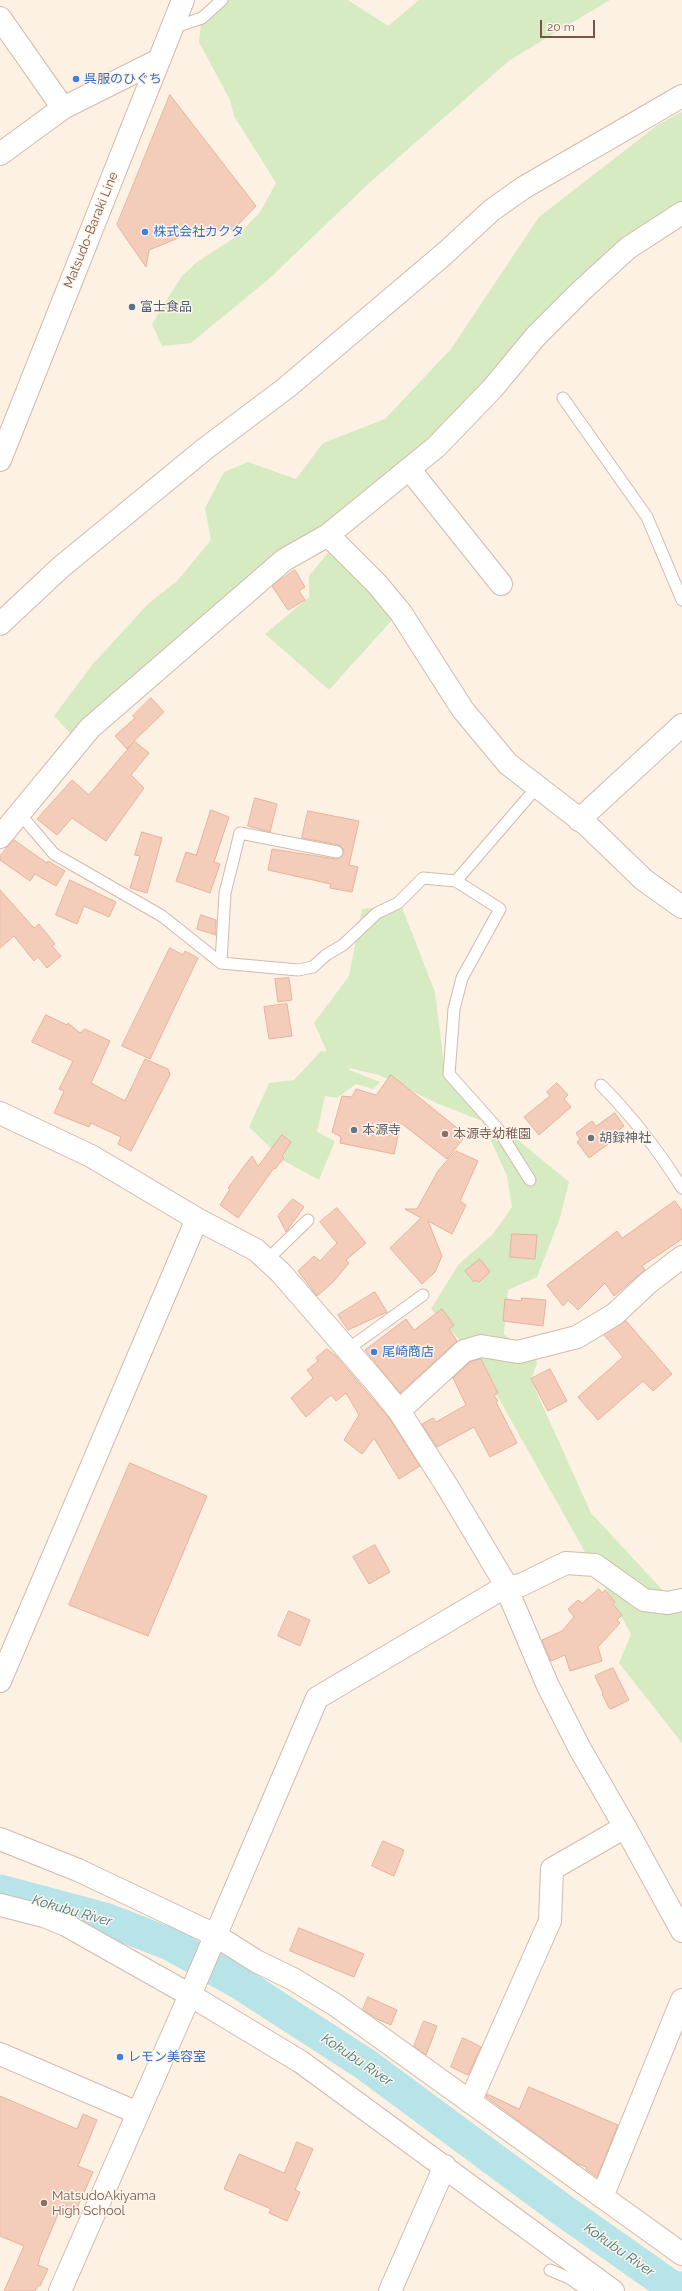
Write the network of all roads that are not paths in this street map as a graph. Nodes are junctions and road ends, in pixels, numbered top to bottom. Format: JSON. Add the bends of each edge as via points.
{"nodes":[{"id":1,"x":183,"y":0,"type":"edge"},
{"id":2,"x":222,"y":0,"type":"edge"},
{"id":3,"x":0,"y":18,"type":"edge"},
{"id":4,"x":171,"y":28,"type":"junction"},
{"id":5,"x":159,"y":60,"type":"junction"},
{"id":6,"x":682,"y":96,"type":"edge"},
{"id":7,"x":63,"y":108,"type":"junction"},
{"id":8,"x":0,"y":154,"type":"edge"},
{"id":9,"x":682,"y":213,"type":"edge"},
{"id":10,"x":563,"y":398,"type":"dead end"},
{"id":11,"x":0,"y":460,"type":"edge"},
{"id":12,"x":410,"y":470,"type":"junction"},
{"id":13,"x":328,"y":535,"type":"junction"},
{"id":14,"x":501,"y":584,"type":"dead end"},
{"id":15,"x":682,"y":600,"type":"edge"},
{"id":16,"x":0,"y":624,"type":"edge"},
{"id":17,"x":682,"y":725,"type":"edge"},
{"id":18,"x":537,"y":787,"type":"junction"},
{"id":19,"x":20,"y":814,"type":"junction"},
{"id":20,"x":579,"y":820,"type":"junction"},
{"id":21,"x":0,"y":837,"type":"edge"},
{"id":22,"x":337,"y":852,"type":"dead end"},
{"id":23,"x":456,"y":881,"type":"junction"},
{"id":24,"x":682,"y":907,"type":"edge"},
{"id":25,"x":221,"y":963,"type":"junction"},
{"id":26,"x":600,"y":1086,"type":"dead end"},
{"id":27,"x":0,"y":1113,"type":"edge"},
{"id":28,"x":530,"y":1180,"type":"dead end"},
{"id":29,"x":682,"y":1188,"type":"edge"},
{"id":30,"x":197,"y":1219,"type":"junction"},
{"id":31,"x":308,"y":1220,"type":"dead end"},
{"id":32,"x":682,"y":1257,"type":"edge"},
{"id":33,"x":268,"y":1259,"type":"junction"},
{"id":34,"x":423,"y":1295,"type":"dead end"},
{"id":35,"x":348,"y":1349,"type":"junction"},
{"id":36,"x":399,"y":1411,"type":"junction"},
{"id":37,"x":506,"y":1587,"type":"junction"},
{"id":38,"x":682,"y":1600,"type":"edge"},
{"id":39,"x":0,"y":1681,"type":"edge"},
{"id":40,"x":626,"y":1827,"type":"junction"},
{"id":41,"x":0,"y":1839,"type":"edge"},
{"id":42,"x":0,"y":1905,"type":"edge"},
{"id":43,"x":682,"y":1931,"type":"edge"},
{"id":44,"x":213,"y":1940,"type":"junction"},
{"id":45,"x":193,"y":1989,"type":"junction"},
{"id":46,"x":682,"y":2000,"type":"edge"},
{"id":47,"x":0,"y":2054,"type":"edge"},
{"id":48,"x":470,"y":2102,"type":"junction"},
{"id":49,"x":138,"y":2113,"type":"junction"},
{"id":50,"x":445,"y":2166,"type":"junction"},
{"id":51,"x":602,"y":2197,"type":"junction"},
{"id":52,"x":682,"y":2254,"type":"edge"},
{"id":53,"x":550,"y":2270,"type":"dead end"},
{"id":54,"x":60,"y":2291,"type":"edge"},
{"id":55,"x":390,"y":2291,"type":"edge"},
{"id":56,"x":588,"y":2291,"type":"edge"},
{"id":57,"x":612,"y":2291,"type":"edge"}],
"edges":[{"from":1,"to":4,"type":"street","name":"Matsudo-Baraki Line"},
{"from":2,"to":4,"type":"lane","via":[[202,18]]},
{"from":3,"to":7,"type":"street"},
{"from":4,"to":5,"type":"street","name":"Matsudo-Baraki Line"},
{"from":5,"to":7,"type":"street"},
{"from":5,"to":11,"type":"street","name":"Matsudo-Baraki Line"},
{"from":6,"to":16,"type":"street","via":[[523,188],[492,210],[443,255],[286,388],[206,448],[61,567]]},
{"from":7,"to":8,"type":"street"},
{"from":9,"to":12,"type":"street","via":[[628,248],[581,291],[536,336],[455,429]]},
{"from":10,"to":15,"type":"lane","via":[[647,517]]},
{"from":12,"to":13,"type":"street"},
{"from":12,"to":14,"type":"street"},
{"from":13,"to":18,"type":"street","via":[[377,584],[401,613],[478,730],[508,764]]},
{"from":13,"to":19,"type":"street","via":[[284,560],[90,728]]},
{"from":17,"to":20,"type":"street"},
{"from":18,"to":20,"type":"street"},
{"from":18,"to":23,"type":"lane"},
{"from":19,"to":21,"type":"street"},
{"from":19,"to":25,"type":"lane","via":[[54,854],[162,916]]},
{"from":20,"to":24,"type":"street","via":[[644,880]]},
{"from":22,"to":25,"type":"lane","via":[[240,833],[225,893]]},
{"from":23,"to":25,"type":"lane","via":[[423,878],[398,903],[377,913],[343,945],[313,967],[298,970]]},
{"from":23,"to":28,"type":"lane","via":[[500,909],[462,978],[454,1009],[448,1074],[498,1129]]},
{"from":26,"to":29,"type":"lane","via":[[627,1111],[654,1145]]},
{"from":27,"to":30,"type":"street","via":[[92,1156]]},
{"from":30,"to":33,"type":"street"},
{"from":30,"to":39,"type":"street"},
{"from":31,"to":33,"type":"lane"},
{"from":32,"to":36,"type":"street","via":[[648,1283],[615,1314],[577,1337],[518,1352],[481,1346],[464,1351]]},
{"from":33,"to":35,"type":"street"},
{"from":34,"to":35,"type":"lane"},
{"from":35,"to":36,"type":"street"},
{"from":36,"to":37,"type":"street","via":[[448,1486]]},
{"from":37,"to":38,"type":"street","via":[[521,1585],[566,1563],[595,1565],[644,1600]]},
{"from":37,"to":40,"type":"street","via":[[548,1686],[580,1749]]},
{"from":37,"to":44,"type":"street","via":[[317,1698]]},
{"from":40,"to":43,"type":"street"},
{"from":40,"to":48,"type":"street","via":[[552,1869],[550,1921]]},
{"from":41,"to":44,"type":"street","via":[[78,1870]]},
{"from":42,"to":45,"type":"street","via":[[44,1916],[66,1925]]},
{"from":44,"to":45,"type":"street"},
{"from":44,"to":48,"type":"street","via":[[293,1979],[337,2006]]},
{"from":45,"to":49,"type":"street"},
{"from":45,"to":50,"type":"street","via":[[301,2062]]},
{"from":46,"to":51,"type":"street"},
{"from":47,"to":49,"type":"street"},
{"from":48,"to":51,"type":"street"},
{"from":49,"to":54,"type":"street"},
{"from":50,"to":55,"type":"street"},
{"from":50,"to":57,"type":"street"},
{"from":51,"to":52,"type":"street"},
{"from":53,"to":56,"type":"lane","via":[[570,2278]]}]}
